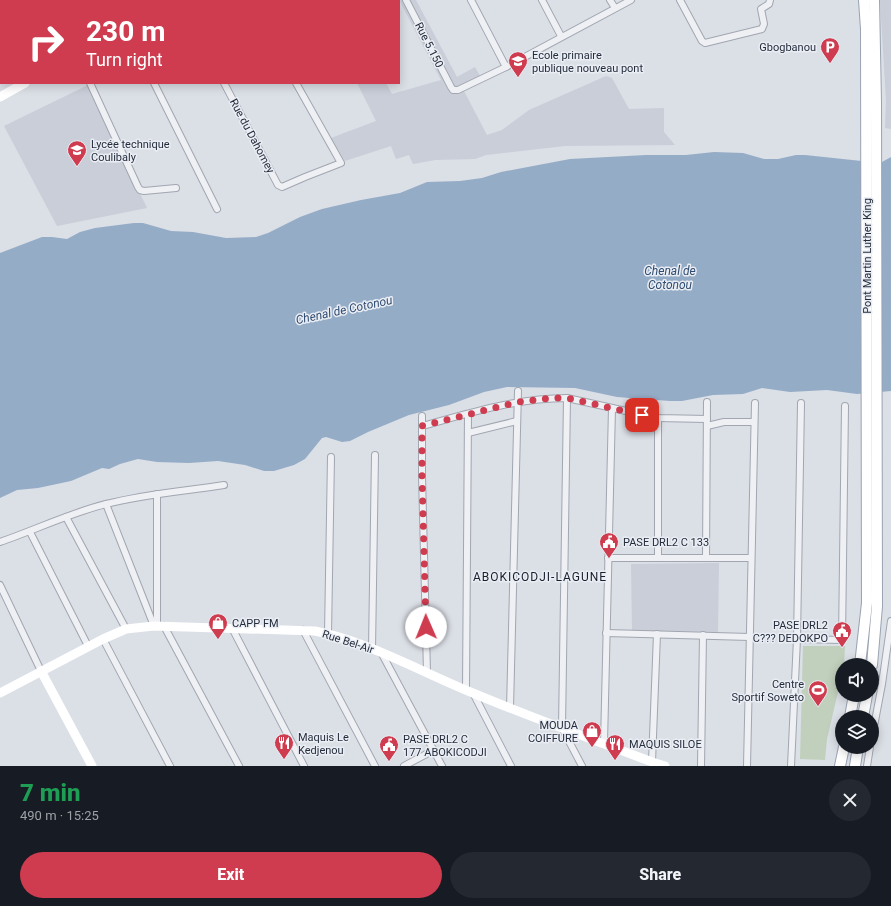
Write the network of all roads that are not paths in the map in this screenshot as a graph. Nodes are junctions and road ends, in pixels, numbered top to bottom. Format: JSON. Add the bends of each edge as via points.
{"nodes":[{"id":1,"x":406,"y":0,"type":"edge"},
{"id":2,"x":471,"y":0,"type":"edge"},
{"id":3,"x":542,"y":0,"type":"edge"},
{"id":4,"x":610,"y":0,"type":"edge"},
{"id":5,"x":631,"y":0,"type":"edge"},
{"id":6,"x":680,"y":0,"type":"edge"},
{"id":7,"x":770,"y":0,"type":"edge"},
{"id":8,"x":864,"y":0,"type":"edge"},
{"id":9,"x":874,"y":0,"type":"edge"},
{"id":10,"x":615,"y":8,"type":"junction"},
{"id":11,"x":561,"y":36,"type":"junction"},
{"id":12,"x":506,"y":67,"type":"junction"},
{"id":13,"x":21,"y":84,"type":"edge"},
{"id":14,"x":90,"y":84,"type":"edge"},
{"id":15,"x":154,"y":84,"type":"edge"},
{"id":16,"x":225,"y":84,"type":"edge"},
{"id":17,"x":297,"y":84,"type":"edge"},
{"id":18,"x":0,"y":97,"type":"edge"},
{"id":19,"x":871,"y":103,"type":"junction"},
{"id":20,"x":176,"y":188,"type":"dead end"},
{"id":21,"x":217,"y":209,"type":"dead end"},
{"id":22,"x":518,"y":391,"type":"dead end"},
{"id":23,"x":567,"y":398,"type":"junction"},
{"id":24,"x":518,"y":402,"type":"junction"},
{"id":25,"x":707,"y":402,"type":"dead end"},
{"id":26,"x":755,"y":403,"type":"dead end"},
{"id":27,"x":801,"y":403,"type":"dead end"},
{"id":28,"x":845,"y":406,"type":"dead end"},
{"id":29,"x":612,"y":408,"type":"junction"},
{"id":30,"x":872,"y":409,"type":"junction"},
{"id":31,"x":468,"y":414,"type":"junction"},
{"id":32,"x":422,"y":416,"type":"dead end"},
{"id":33,"x":658,"y":418,"type":"junction"},
{"id":34,"x":707,"y":419,"type":"junction"},
{"id":35,"x":517,"y":421,"type":"junction"},
{"id":36,"x":754,"y":422,"type":"junction"},
{"id":37,"x":422,"y":426,"type":"junction"},
{"id":38,"x":707,"y":426,"type":"junction"},
{"id":39,"x":468,"y":433,"type":"junction"},
{"id":40,"x":375,"y":455,"type":"dead end"},
{"id":41,"x":331,"y":457,"type":"dead end"},
{"id":42,"x":224,"y":485,"type":"dead end"},
{"id":43,"x":157,"y":494,"type":"junction"},
{"id":44,"x":106,"y":504,"type":"junction"},
{"id":45,"x":66,"y":517,"type":"junction"},
{"id":46,"x":30,"y":532,"type":"junction"},
{"id":47,"x":0,"y":542,"type":"edge"},
{"id":48,"x":608,"y":558,"type":"junction"},
{"id":49,"x":658,"y":558,"type":"junction"},
{"id":50,"x":706,"y":558,"type":"junction"},
{"id":51,"x":751,"y":558,"type":"junction"},
{"id":52,"x":0,"y":586,"type":"edge"},
{"id":53,"x":891,"y":621,"type":"edge"},
{"id":54,"x":159,"y":626,"type":"junction"},
{"id":55,"x":232,"y":628,"type":"junction"},
{"id":56,"x":126,"y":629,"type":"junction"},
{"id":57,"x":303,"y":630,"type":"junction"},
{"id":58,"x":606,"y":633,"type":"junction"},
{"id":59,"x":328,"y":634,"type":"junction"},
{"id":60,"x":657,"y":634,"type":"junction"},
{"id":61,"x":703,"y":636,"type":"junction"},
{"id":62,"x":750,"y":637,"type":"junction"},
{"id":63,"x":103,"y":639,"type":"junction"},
{"id":64,"x":797,"y":640,"type":"junction"},
{"id":65,"x":88,"y":646,"type":"junction"},
{"id":66,"x":372,"y":649,"type":"junction"},
{"id":67,"x":382,"y":654,"type":"junction"},
{"id":68,"x":861,"y":658,"type":"edge"},
{"id":69,"x":873,"y":658,"type":"edge"},
{"id":70,"x":41,"y":671,"type":"junction"},
{"id":71,"x":427,"y":672,"type":"junction"},
{"id":72,"x":470,"y":692,"type":"junction"},
{"id":73,"x":0,"y":693,"type":"edge"},
{"id":74,"x":510,"y":708,"type":"junction"},
{"id":75,"x":877,"y":710,"type":"edge"},
{"id":76,"x":562,"y":728,"type":"junction"},
{"id":77,"x":604,"y":743,"type":"junction"},
{"id":78,"x":434,"y":750,"type":"junction"},
{"id":79,"x":843,"y":754,"type":"edge"},
{"id":80,"x":857,"y":754,"type":"edge"},
{"id":81,"x":869,"y":754,"type":"edge"},
{"id":82,"x":652,"y":764,"type":"edge"},
{"id":83,"x":92,"y":766,"type":"edge"},
{"id":84,"x":170,"y":766,"type":"edge"},
{"id":85,"x":239,"y":766,"type":"edge"},
{"id":86,"x":304,"y":766,"type":"edge"},
{"id":87,"x":375,"y":766,"type":"edge"},
{"id":88,"x":404,"y":766,"type":"edge"},
{"id":89,"x":442,"y":766,"type":"edge"},
{"id":90,"x":512,"y":766,"type":"edge"},
{"id":91,"x":582,"y":766,"type":"edge"},
{"id":92,"x":665,"y":766,"type":"edge"},
{"id":93,"x":700,"y":766,"type":"edge"},
{"id":94,"x":747,"y":766,"type":"edge"},
{"id":95,"x":791,"y":766,"type":"edge"},
{"id":96,"x":840,"y":766,"type":"edge"},
{"id":97,"x":855,"y":766,"type":"edge"},
{"id":98,"x":867,"y":766,"type":"edge"}],
"edges":[{"from":1,"to":12,"type":"street","name":"Rue 5.150","via":[[453,90]]},
{"from":2,"to":12,"type":"street"},
{"from":3,"to":11,"type":"street"},
{"from":4,"to":10,"type":"street"},
{"from":5,"to":10,"type":"street"},
{"from":6,"to":7,"type":"street","via":[[702,41],[705,42],[762,29],[764,24],[761,9],[769,4]]},
{"from":8,"to":19,"type":"main road"},
{"from":9,"to":19,"type":"main road"},
{"from":10,"to":11,"type":"street"},
{"from":11,"to":12,"type":"street"},
{"from":13,"to":18,"type":"main road"},
{"from":14,"to":20,"type":"street","via":[[138,188],[144,191]]},
{"from":15,"to":21,"type":"street"},
{"from":16,"to":17,"type":"street","name":"Rue du Dahomey","via":[[278,185],[282,187],[341,163]]},
{"from":19,"to":30,"type":"main road","name":"Pont Martin Luther King"},
{"from":22,"to":24,"type":"street"},
{"from":23,"to":24,"type":"street"},
{"from":23,"to":29,"type":"street"},
{"from":23,"to":76,"type":"street"},
{"from":24,"to":31,"type":"street"},
{"from":24,"to":35,"type":"street"},
{"from":25,"to":34,"type":"street"},
{"from":26,"to":36,"type":"street"},
{"from":27,"to":64,"type":"street"},
{"from":28,"to":64,"type":"street","via":[[842,640]]},
{"from":29,"to":33,"type":"street"},
{"from":29,"to":48,"type":"street"},
{"from":30,"to":68,"type":"main road","via":[[867,602]]},
{"from":30,"to":69,"type":"main road","via":[[877,606]]},
{"from":31,"to":37,"type":"street"},
{"from":31,"to":39,"type":"street"},
{"from":32,"to":37,"type":"street"},
{"from":33,"to":34,"type":"street"},
{"from":33,"to":49,"type":"street"},
{"from":34,"to":38,"type":"street"},
{"from":35,"to":39,"type":"street"},
{"from":35,"to":74,"type":"street"},
{"from":36,"to":38,"type":"street","via":[[724,422]]},
{"from":36,"to":51,"type":"street"},
{"from":37,"to":71,"type":"street"},
{"from":38,"to":50,"type":"street"},
{"from":39,"to":72,"type":"street"},
{"from":40,"to":66,"type":"street"},
{"from":41,"to":59,"type":"street"},
{"from":42,"to":43,"type":"street"},
{"from":43,"to":44,"type":"street"},
{"from":43,"to":54,"type":"street"},
{"from":44,"to":45,"type":"street"},
{"from":44,"to":54,"type":"street"},
{"from":45,"to":46,"type":"street"},
{"from":45,"to":56,"type":"street"},
{"from":46,"to":47,"type":"street"},
{"from":46,"to":65,"type":"street"},
{"from":48,"to":49,"type":"street"},
{"from":48,"to":58,"type":"street"},
{"from":49,"to":50,"type":"street"},
{"from":50,"to":51,"type":"street"},
{"from":51,"to":62,"type":"street"},
{"from":52,"to":70,"type":"street"},
{"from":53,"to":75,"type":"street"},
{"from":54,"to":55,"type":"main road","name":"Rue Bel-Air"},
{"from":54,"to":56,"type":"main road","name":"Rue Bel-Air"},
{"from":54,"to":85,"type":"street"},
{"from":55,"to":57,"type":"main road","name":"Rue Bel-Air"},
{"from":55,"to":86,"type":"street"},
{"from":56,"to":63,"type":"main road","name":"Rue Bel-Air"},
{"from":57,"to":59,"type":"main road","name":"Rue Bel-Air"},
{"from":57,"to":87,"type":"street"},
{"from":58,"to":60,"type":"street"},
{"from":58,"to":77,"type":"street"},
{"from":59,"to":66,"type":"main road","name":"Rue Bel-Air"},
{"from":60,"to":61,"type":"street"},
{"from":60,"to":82,"type":"street"},
{"from":61,"to":62,"type":"street"},
{"from":61,"to":93,"type":"street"},
{"from":62,"to":94,"type":"street"},
{"from":63,"to":65,"type":"main road","name":"Rue Bel-Air"},
{"from":63,"to":84,"type":"street"},
{"from":64,"to":95,"type":"street"},
{"from":65,"to":70,"type":"main road","name":"Rue Bel-Air"},
{"from":66,"to":67,"type":"main road","name":"Rue Bel-Air"},
{"from":67,"to":71,"type":"main road","name":"Rue Bel-Air"},
{"from":67,"to":78,"type":"street"},
{"from":70,"to":73,"type":"main road","name":"Rue Bel-Air"},
{"from":70,"to":83,"type":"main road"},
{"from":71,"to":72,"type":"main road","name":"Rue Bel-Air"},
{"from":72,"to":74,"type":"main road","name":"Rue Bel-Air"},
{"from":72,"to":90,"type":"street"},
{"from":74,"to":76,"type":"main road","name":"Rue Bel-Air"},
{"from":76,"to":77,"type":"main road","name":"Rue Bel-Air"},
{"from":76,"to":91,"type":"street"},
{"from":77,"to":82,"type":"main road","name":"Rue Bel-Air"},
{"from":78,"to":88,"type":"street"},
{"from":78,"to":89,"type":"street"},
{"from":79,"to":96,"type":"main road"},
{"from":80,"to":97,"type":"main road"},
{"from":81,"to":98,"type":"street"},
{"from":82,"to":92,"type":"main road","name":"Rue Bel-Air"}]}
